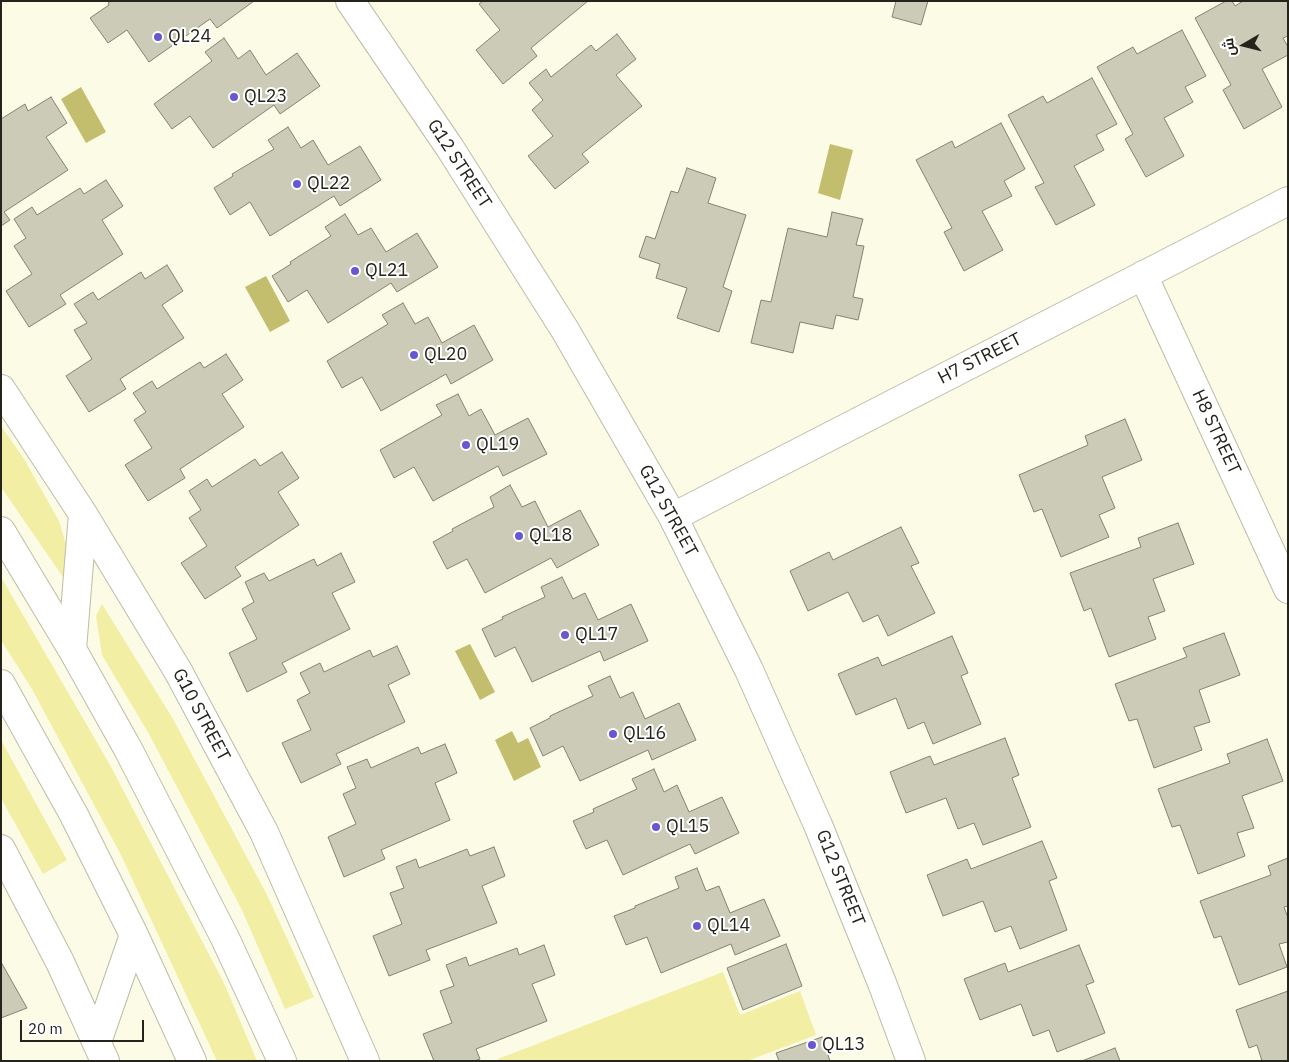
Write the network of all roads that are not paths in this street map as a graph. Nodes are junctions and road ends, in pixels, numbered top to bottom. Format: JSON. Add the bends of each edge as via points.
{"nodes":[{"id":1,"x":350,"y":1,"type":"edge"},
{"id":2,"x":1288,"y":202,"type":"edge"},
{"id":3,"x":1143,"y":275,"type":"junction"},
{"id":4,"x":1,"y":389,"type":"edge"},
{"id":5,"x":84,"y":514,"type":"junction"},
{"id":6,"x":673,"y":517,"type":"junction"},
{"id":7,"x":1,"y":531,"type":"edge"},
{"id":8,"x":1288,"y":589,"type":"edge"},
{"id":9,"x":72,"y":649,"type":"junction"},
{"id":10,"x":1,"y":684,"type":"edge"},
{"id":11,"x":1,"y":849,"type":"edge"},
{"id":12,"x":134,"y":935,"type":"junction"},
{"id":13,"x":101,"y":1051,"type":"edge"},
{"id":14,"x":192,"y":1061,"type":"edge"},
{"id":15,"x":282,"y":1061,"type":"edge"},
{"id":16,"x":365,"y":1061,"type":"edge"},
{"id":17,"x":911,"y":1061,"type":"edge"}],
"edges":[{"from":1,"to":6,"type":"street","name":"G12 STREET","via":[[450,148],[565,330]]},
{"from":2,"to":3,"type":"street","name":"H7 STREET"},
{"from":3,"to":6,"type":"street","name":"H7 STREET"},
{"from":3,"to":8,"type":"street","name":"H8 STREET"},
{"from":4,"to":5,"type":"street","name":"G10 STREET"},
{"from":5,"to":9,"type":"street"},
{"from":5,"to":16,"type":"street","name":"G10 STREET","via":[[178,671],[264,832]]},
{"from":6,"to":17,"type":"street","name":"G12 STREET","via":[[749,670],[818,825]]},
{"from":7,"to":9,"type":"street"},
{"from":9,"to":15,"type":"street","via":[[128,749],[225,938]]},
{"from":10,"to":12,"type":"street","via":[[74,815]]},
{"from":11,"to":13,"type":"street","via":[[60,962]]},
{"from":12,"to":13,"type":"street"},
{"from":12,"to":14,"type":"street"}]}
